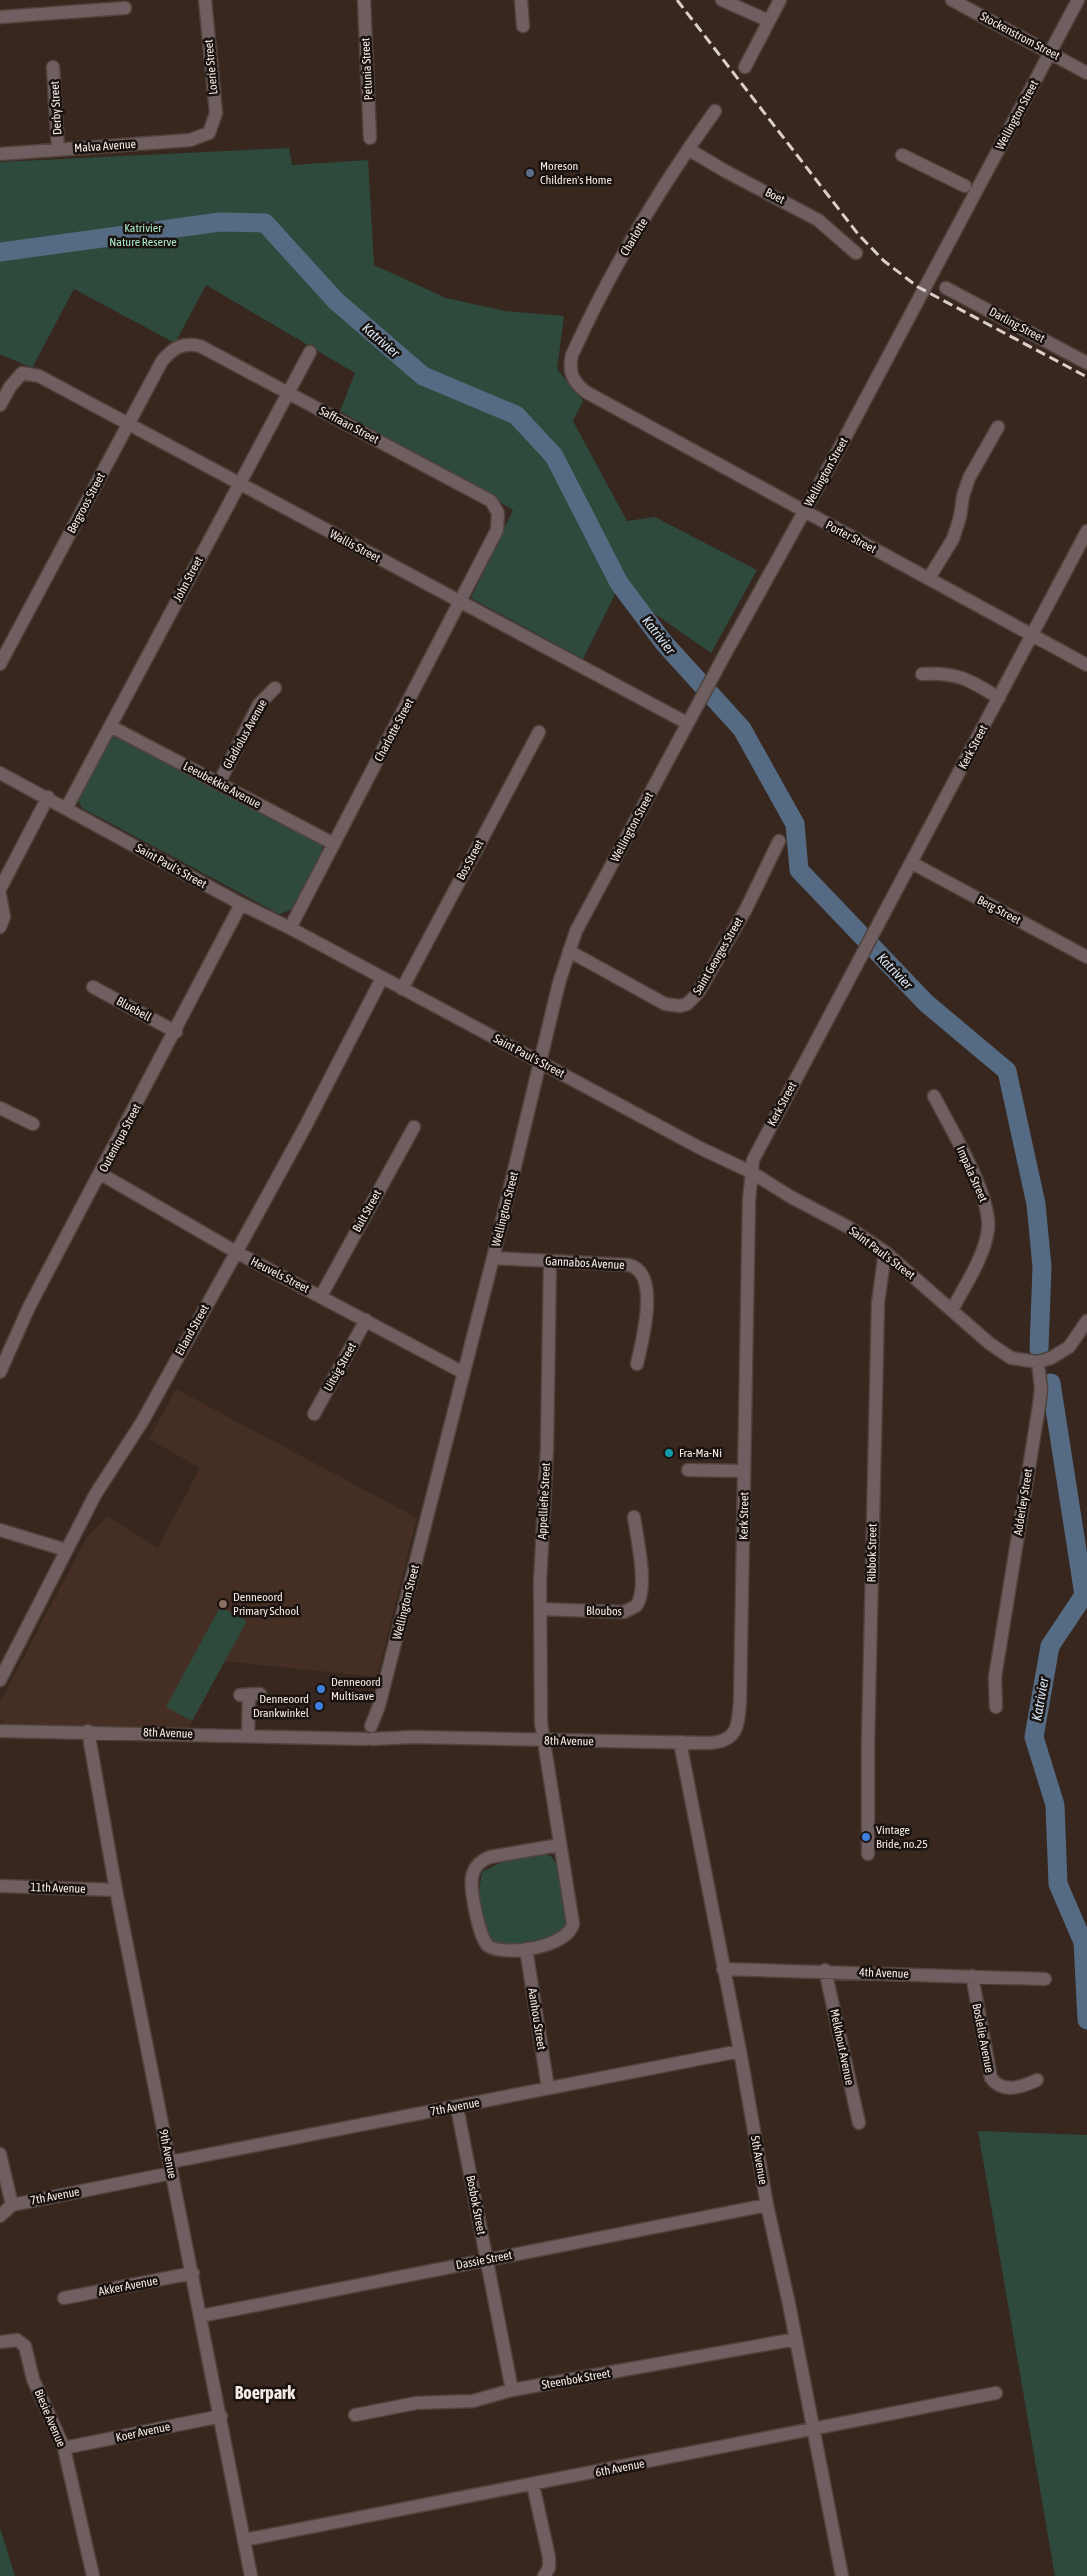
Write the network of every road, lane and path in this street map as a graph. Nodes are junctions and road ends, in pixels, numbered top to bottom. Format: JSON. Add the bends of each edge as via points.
{"nodes":[{"id":1,"x":204,"y":0,"type":"edge"},
{"id":2,"x":364,"y":0,"type":"edge"},
{"id":3,"x":521,"y":0,"type":"edge"},
{"id":4,"x":722,"y":0,"type":"edge"},
{"id":5,"x":780,"y":0,"type":"edge"},
{"id":6,"x":952,"y":0,"type":"edge"},
{"id":7,"x":1078,"y":0,"type":"edge"},
{"id":8,"x":49,"y":6,"type":"edge"},
{"id":9,"x":125,"y":8,"type":"dead end"},
{"id":10,"x":0,"y":17,"type":"edge"},
{"id":11,"x":769,"y":21,"type":"junction"},
{"id":12,"x":522,"y":26,"type":"dead end"},
{"id":13,"x":1050,"y":52,"type":"junction"},
{"id":14,"x":54,"y":67,"type":"dead end"},
{"id":15,"x":745,"y":67,"type":"dead end"},
{"id":16,"x":1087,"y":73,"type":"edge"},
{"id":17,"x":715,"y":110,"type":"dead end"},
{"id":18,"x":209,"y":133,"type":"joint"},
{"id":19,"x":370,"y":138,"type":"dead end"},
{"id":20,"x":58,"y":149,"type":"junction"},
{"id":21,"x":688,"y":149,"type":"junction"},
{"id":22,"x":0,"y":154,"type":"edge"},
{"id":23,"x":902,"y":155,"type":"dead end"},
{"id":24,"x":965,"y":186,"type":"dead end"},
{"id":25,"x":856,"y":253,"type":"dead end"},
{"id":26,"x":946,"y":288,"type":"dead end"},
{"id":27,"x":177,"y":347,"type":"joint"},
{"id":28,"x":310,"y":352,"type":"dead end"},
{"id":29,"x":1087,"y":363,"type":"edge"},
{"id":30,"x":570,"y":372,"type":"joint"},
{"id":31,"x":288,"y":393,"type":"junction"},
{"id":32,"x":0,"y":405,"type":"edge"},
{"id":33,"x":128,"y":423,"type":"junction"},
{"id":34,"x":998,"y":427,"type":"dead end"},
{"id":35,"x":239,"y":484,"type":"junction"},
{"id":36,"x":804,"y":512,"type":"junction"},
{"id":37,"x":497,"y":530,"type":"joint"},
{"id":38,"x":1087,"y":531,"type":"edge"},
{"id":39,"x":929,"y":578,"type":"junction"},
{"id":40,"x":461,"y":603,"type":"junction"},
{"id":41,"x":1033,"y":635,"type":"junction"},
{"id":42,"x":0,"y":664,"type":"edge"},
{"id":43,"x":1087,"y":665,"type":"edge"},
{"id":44,"x":922,"y":674,"type":"dead end"},
{"id":45,"x":275,"y":688,"type":"dead end"},
{"id":46,"x":1000,"y":698,"type":"junction"},
{"id":47,"x":688,"y":723,"type":"junction"},
{"id":48,"x":110,"y":726,"type":"junction"},
{"id":49,"x":539,"y":732,"type":"dead end"},
{"id":50,"x":0,"y":772,"type":"edge"},
{"id":51,"x":219,"y":783,"type":"junction"},
{"id":52,"x":48,"y":797,"type":"junction"},
{"id":53,"x":67,"y":807,"type":"junction"},
{"id":54,"x":779,"y":841,"type":"dead end"},
{"id":55,"x":334,"y":844,"type":"junction"},
{"id":56,"x":912,"y":863,"type":"junction"},
{"id":57,"x":0,"y":889,"type":"edge"},
{"id":58,"x":0,"y":895,"type":"edge"},
{"id":59,"x":241,"y":904,"type":"junction"},
{"id":60,"x":0,"y":927,"type":"edge"},
{"id":61,"x":290,"y":928,"type":"junction"},
{"id":62,"x":569,"y":951,"type":"junction"},
{"id":63,"x":1087,"y":957,"type":"edge"},
{"id":64,"x":382,"y":978,"type":"junction"},
{"id":65,"x":93,"y":987,"type":"dead end"},
{"id":66,"x":402,"y":989,"type":"junction"},
{"id":67,"x":176,"y":1032,"type":"junction"},
{"id":68,"x":539,"y":1062,"type":"junction"},
{"id":69,"x":934,"y":1096,"type":"dead end"},
{"id":70,"x":0,"y":1108,"type":"edge"},
{"id":71,"x":33,"y":1124,"type":"dead end"},
{"id":72,"x":414,"y":1127,"type":"dead end"},
{"id":73,"x":751,"y":1172,"type":"junction"},
{"id":74,"x":100,"y":1174,"type":"junction"},
{"id":75,"x":236,"y":1252,"type":"junction"},
{"id":76,"x":886,"y":1252,"type":"junction"},
{"id":77,"x":493,"y":1258,"type":"junction"},
{"id":78,"x":550,"y":1261,"type":"junction"},
{"id":79,"x":321,"y":1296,"type":"junction"},
{"id":80,"x":952,"y":1310,"type":"junction"},
{"id":81,"x":366,"y":1320,"type":"junction"},
{"id":82,"x":1087,"y":1321,"type":"edge"},
{"id":83,"x":1038,"y":1362,"type":"junction"},
{"id":84,"x":637,"y":1364,"type":"dead end"},
{"id":85,"x":0,"y":1372,"type":"edge"},
{"id":86,"x":462,"y":1372,"type":"junction"},
{"id":87,"x":314,"y":1414,"type":"dead end"},
{"id":88,"x":688,"y":1470,"type":"dead end"},
{"id":89,"x":744,"y":1470,"type":"junction"},
{"id":90,"x":634,"y":1517,"type":"dead end"},
{"id":91,"x":0,"y":1530,"type":"edge"},
{"id":92,"x":66,"y":1550,"type":"junction"},
{"id":93,"x":540,"y":1609,"type":"junction"},
{"id":94,"x":0,"y":1680,"type":"edge"},
{"id":95,"x":250,"y":1695,"type":"dead end"},
{"id":96,"x":996,"y":1706,"type":"dead end"},
{"id":97,"x":0,"y":1731,"type":"edge"},
{"id":98,"x":88,"y":1731,"type":"junction"},
{"id":99,"x":370,"y":1733,"type":"junction"},
{"id":100,"x":248,"y":1736,"type":"junction"},
{"id":101,"x":543,"y":1740,"type":"junction"},
{"id":102,"x":725,"y":1740,"type":"joint"},
{"id":103,"x":680,"y":1742,"type":"junction"},
{"id":104,"x":559,"y":1845,"type":"junction"},
{"id":105,"x":868,"y":1854,"type":"dead end"},
{"id":106,"x":0,"y":1886,"type":"edge"},
{"id":107,"x":116,"y":1890,"type":"junction"},
{"id":108,"x":526,"y":1949,"type":"junction"},
{"id":109,"x":723,"y":1968,"type":"junction"},
{"id":110,"x":825,"y":1970,"type":"junction"},
{"id":111,"x":972,"y":1976,"type":"junction"},
{"id":112,"x":1045,"y":1979,"type":"dead end"},
{"id":113,"x":740,"y":2051,"type":"junction"},
{"id":114,"x":1037,"y":2080,"type":"dead end"},
{"id":115,"x":548,"y":2088,"type":"junction"},
{"id":116,"x":457,"y":2107,"type":"junction"},
{"id":117,"x":859,"y":2123,"type":"dead end"},
{"id":118,"x":0,"y":2154,"type":"edge"},
{"id":119,"x":171,"y":2168,"type":"junction"},
{"id":120,"x":12,"y":2205,"type":"junction"},
{"id":121,"x":766,"y":2205,"type":"junction"},
{"id":122,"x":0,"y":2216,"type":"edge"},
{"id":123,"x":487,"y":2259,"type":"junction"},
{"id":124,"x":193,"y":2274,"type":"junction"},
{"id":125,"x":64,"y":2298,"type":"dead end"},
{"id":126,"x":201,"y":2316,"type":"junction"},
{"id":127,"x":796,"y":2339,"type":"junction"},
{"id":128,"x":0,"y":2342,"type":"edge"},
{"id":129,"x":512,"y":2390,"type":"junction"},
{"id":130,"x":996,"y":2393,"type":"dead end"},
{"id":131,"x":355,"y":2414,"type":"dead end"},
{"id":132,"x":221,"y":2416,"type":"junction"},
{"id":133,"x":814,"y":2429,"type":"junction"},
{"id":134,"x":64,"y":2448,"type":"junction"},
{"id":135,"x":533,"y":2486,"type":"junction"},
{"id":136,"x":244,"y":2540,"type":"junction"},
{"id":137,"x":93,"y":2576,"type":"edge"},
{"id":138,"x":251,"y":2576,"type":"edge"},
{"id":139,"x":544,"y":2576,"type":"edge"},
{"id":140,"x":842,"y":2576,"type":"edge"}],
"edges":[{"from":1,"to":18,"type":"street","name":"Loerie Street","via":[[216,113]]},
{"from":2,"to":19,"type":"street","name":"Petunia Street"},
{"from":3,"to":12,"type":"street"},
{"from":4,"to":11,"type":"street"},
{"from":5,"to":11,"type":"street"},
{"from":6,"to":13,"type":"street","name":"Stockenstrom Street"},
{"from":7,"to":13,"type":"street","name":"Wellington Street"},
{"from":8,"to":9,"type":"street"},
{"from":8,"to":10,"type":"street"},
{"from":11,"to":15,"type":"street"},
{"from":13,"to":16,"type":"street","name":"Stockenstrom Street"},
{"from":13,"to":36,"type":"street","name":"Wellington Street"},
{"from":14,"to":20,"type":"street","name":"Derby Street"},
{"from":17,"to":21,"type":"street","name":"Charlotte"},
{"from":18,"to":20,"type":"street","name":"Malva Avenue","via":[[190,140]]},
{"from":20,"to":22,"type":"street","name":"Malva Avenue"},
{"from":21,"to":25,"type":"street","name":"Boet","via":[[818,220]]},
{"from":21,"to":30,"type":"street","name":"Charlotte","via":[[625,251],[572,355]]},
{"from":23,"to":24,"type":"street"},
{"from":26,"to":29,"type":"street","name":"Darling Street"},
{"from":27,"to":31,"type":"street","name":"Saffraan Street","via":[[200,346]]},
{"from":27,"to":33,"type":"street","name":"Bergroos Street","via":[[162,361]]},
{"from":28,"to":31,"type":"street","name":"John Street"},
{"from":30,"to":36,"type":"street","name":"Porter Street","via":[[586,392]]},
{"from":31,"to":35,"type":"street","name":"John Street"},
{"from":31,"to":37,"type":"street","name":"Saffraan Street","via":[[491,501],[498,513]]},
{"from":32,"to":33,"type":"street","name":"Wallis Street","via":[[22,373],[39,376]]},
{"from":33,"to":35,"type":"street","name":"Wallis Street"},
{"from":33,"to":42,"type":"street","name":"Bergroos Street"},
{"from":34,"to":39,"type":"street","via":[[970,478],[953,539]]},
{"from":35,"to":40,"type":"street","name":"Wallis Street"},
{"from":35,"to":48,"type":"street","name":"John Street"},
{"from":36,"to":39,"type":"street","name":"Porter Street"},
{"from":36,"to":47,"type":"street","name":"Wellington Street"},
{"from":37,"to":40,"type":"street","name":"Charlotte Street"},
{"from":38,"to":41,"type":"street","name":"Kerk Street"},
{"from":39,"to":41,"type":"street","name":"Porter Street"},
{"from":40,"to":47,"type":"street","name":"Wallis Street"},
{"from":40,"to":55,"type":"street","name":"Charlotte Street"},
{"from":41,"to":43,"type":"street","name":"Porter Street"},
{"from":41,"to":46,"type":"street","name":"Kerk Street"},
{"from":44,"to":46,"type":"street","via":[[940,673],[966,678]]},
{"from":45,"to":51,"type":"street","name":"Gladiolus Avenue","via":[[259,704]]},
{"from":46,"to":56,"type":"street","name":"Kerk Street"},
{"from":47,"to":62,"type":"street","name":"Wellington Street","via":[[583,918]]},
{"from":48,"to":51,"type":"street","name":"Leeubekkie Avenue"},
{"from":48,"to":53,"type":"street","name":"John Street"},
{"from":49,"to":66,"type":"street","name":"Bos Street"},
{"from":50,"to":52,"type":"street","name":"Saint Paul's Street"},
{"from":51,"to":55,"type":"street","name":"Leeubekkie Avenue"},
{"from":52,"to":53,"type":"street","name":"Saint Paul's Street"},
{"from":52,"to":57,"type":"street"},
{"from":53,"to":59,"type":"street","name":"Saint Paul's Street"},
{"from":54,"to":62,"type":"street","name":"Saint Georges Street","via":[[730,938],[698,993],[687,1004],[665,1004]]},
{"from":55,"to":61,"type":"street","name":"Charlotte Street"},
{"from":56,"to":63,"type":"street","name":"Berg Street"},
{"from":56,"to":73,"type":"street","name":"Kerk Street","via":[[756,1152]]},
{"from":58,"to":60,"type":"street","via":[[4,917]]},
{"from":59,"to":61,"type":"street","name":"Saint Paul's Street"},
{"from":59,"to":67,"type":"street","name":"Outeniqua Street"},
{"from":61,"to":64,"type":"street","name":"Saint Paul's Street"},
{"from":62,"to":68,"type":"street","name":"Wellington Street"},
{"from":64,"to":66,"type":"street","name":"Saint Paul's Street"},
{"from":64,"to":75,"type":"street","name":"Eiland Street"},
{"from":65,"to":67,"type":"street","name":"Bluebell"},
{"from":66,"to":68,"type":"street","name":"Saint Paul's Street"},
{"from":67,"to":74,"type":"street","name":"Outeniqua Street"},
{"from":68,"to":73,"type":"street","name":"Saint Paul's Street"},
{"from":68,"to":77,"type":"street","name":"Wellington Street"},
{"from":69,"to":80,"type":"street","name":"Impala Street","via":[[979,1186],[988,1219],[984,1245]]},
{"from":70,"to":71,"type":"street"},
{"from":72,"to":79,"type":"street","name":"Bult Street"},
{"from":73,"to":76,"type":"street","name":"Saint Paul's Street"},
{"from":73,"to":89,"type":"street","name":"Kerk Street"},
{"from":74,"to":75,"type":"street","name":"Heuvels Street"},
{"from":74,"to":85,"type":"street","name":"Outeniqua Street","via":[[29,1307]]},
{"from":75,"to":79,"type":"street","name":"Heuvels Street"},
{"from":75,"to":92,"type":"street","name":"Eiland Street","via":[[142,1422],[95,1495]]},
{"from":76,"to":80,"type":"street","name":"Saint Paul's Street"},
{"from":76,"to":105,"type":"street","name":"Ribbok Street","via":[[878,1303]]},
{"from":77,"to":78,"type":"street","name":"Gannabos Avenue"},
{"from":77,"to":86,"type":"street","name":"Wellington Street"},
{"from":78,"to":84,"type":"street","name":"Gannabos Avenue","via":[[629,1265],[638,1269],[645,1281],[647,1298]]},
{"from":78,"to":93,"type":"street","name":"Appelliefie Street"},
{"from":79,"to":81,"type":"street","name":"Heuvels Street"},
{"from":80,"to":83,"type":"street","name":"Saint Paul's Street","via":[[999,1352],[1022,1361]]},
{"from":81,"to":86,"type":"street","name":"Heuvels Street"},
{"from":81,"to":87,"type":"street","name":"Uitsig Street"},
{"from":82,"to":83,"type":"street","via":[[1069,1346]]},
{"from":83,"to":96,"type":"street","name":"Adderley Street","via":[[1039,1406],[995,1677]]},
{"from":86,"to":99,"type":"street","name":"Wellington Street"},
{"from":88,"to":89,"type":"street"},
{"from":89,"to":102,"type":"street","name":"Kerk Street","via":[[739,1717],[735,1730]]},
{"from":90,"to":93,"type":"street","name":"Bloubos","via":[[642,1592],[636,1606],[624,1612]]},
{"from":91,"to":92,"type":"street"},
{"from":92,"to":94,"type":"street","name":"Eiland Street"},
{"from":93,"to":101,"type":"street","name":"Appelliefie Street"},
{"from":95,"to":100,"type":"street"},
{"from":97,"to":98,"type":"street","name":"8th Avenue"},
{"from":98,"to":100,"type":"street","name":"8th Avenue"},
{"from":98,"to":107,"type":"street","name":"9th Avenue"},
{"from":99,"to":100,"type":"street","name":"8th Avenue","via":[[336,1737]]},
{"from":99,"to":101,"type":"street","name":"8th Avenue"},
{"from":101,"to":103,"type":"street","name":"8th Avenue"},
{"from":101,"to":104,"type":"street"},
{"from":102,"to":103,"type":"street","name":"8th Avenue","via":[[715,1743]]},
{"from":103,"to":109,"type":"street","name":"5th Avenue"},
{"from":104,"to":108,"type":"street","via":[[572,1908],[572,1929],[557,1941]]},
{"from":104,"to":108,"type":"street","via":[[490,1858],[481,1862],[473,1873],[474,1898],[485,1943],[499,1951]]},
{"from":106,"to":107,"type":"street","name":"11th Avenue"},
{"from":107,"to":119,"type":"street","name":"9th Avenue"},
{"from":108,"to":115,"type":"street","name":"Aanhou Street"},
{"from":109,"to":110,"type":"street","name":"4th Avenue"},
{"from":109,"to":113,"type":"street","name":"5th Avenue"},
{"from":110,"to":111,"type":"street","name":"4th Avenue"},
{"from":110,"to":117,"type":"street","name":"Melkhout Avenue"},
{"from":111,"to":112,"type":"street","name":"4th Avenue"},
{"from":111,"to":114,"type":"street","name":"Boslelie Avenue","via":[[991,2078],[1001,2086],[1014,2088]]},
{"from":113,"to":115,"type":"street","name":"7th Avenue"},
{"from":113,"to":121,"type":"street","name":"5th Avenue"},
{"from":115,"to":116,"type":"street","name":"7th Avenue"},
{"from":116,"to":119,"type":"street","name":"7th Avenue"},
{"from":116,"to":123,"type":"street","name":"Bosbok Street"},
{"from":118,"to":120,"type":"street"},
{"from":119,"to":120,"type":"street","name":"7th Avenue"},
{"from":119,"to":124,"type":"street","name":"9th Avenue"},
{"from":120,"to":122,"type":"street"},
{"from":121,"to":123,"type":"street","name":"Dassie Street"},
{"from":121,"to":127,"type":"street","name":"5th Avenue"},
{"from":123,"to":126,"type":"street","name":"Dassie Street"},
{"from":123,"to":129,"type":"street","name":"Bosbok Street"},
{"from":124,"to":125,"type":"street","name":"Akker Avenue"},
{"from":124,"to":126,"type":"street","name":"9th Avenue"},
{"from":126,"to":132,"type":"street","name":"9th Avenue"},
{"from":127,"to":129,"type":"street","name":"Steenbok Street"},
{"from":127,"to":133,"type":"street","name":"5th Avenue"},
{"from":128,"to":134,"type":"street","name":"Biesie Avenue","via":[[14,2339],[24,2344],[33,2379]]},
{"from":129,"to":131,"type":"street","name":"Steenbok Street","via":[[473,2401],[416,2403]]},
{"from":130,"to":133,"type":"street","name":"6th Avenue"},
{"from":132,"to":134,"type":"street","name":"Koer Avenue"},
{"from":132,"to":136,"type":"street","name":"9th Avenue"},
{"from":133,"to":135,"type":"street","name":"6th Avenue"},
{"from":133,"to":140,"type":"street","name":"5th Avenue"},
{"from":134,"to":137,"type":"street","name":"Biesie Avenue"},
{"from":135,"to":136,"type":"street","name":"6th Avenue"},
{"from":135,"to":139,"type":"street","via":[[549,2557],[549,2568]]},
{"from":136,"to":138,"type":"street","name":"9th Avenue"}]}
